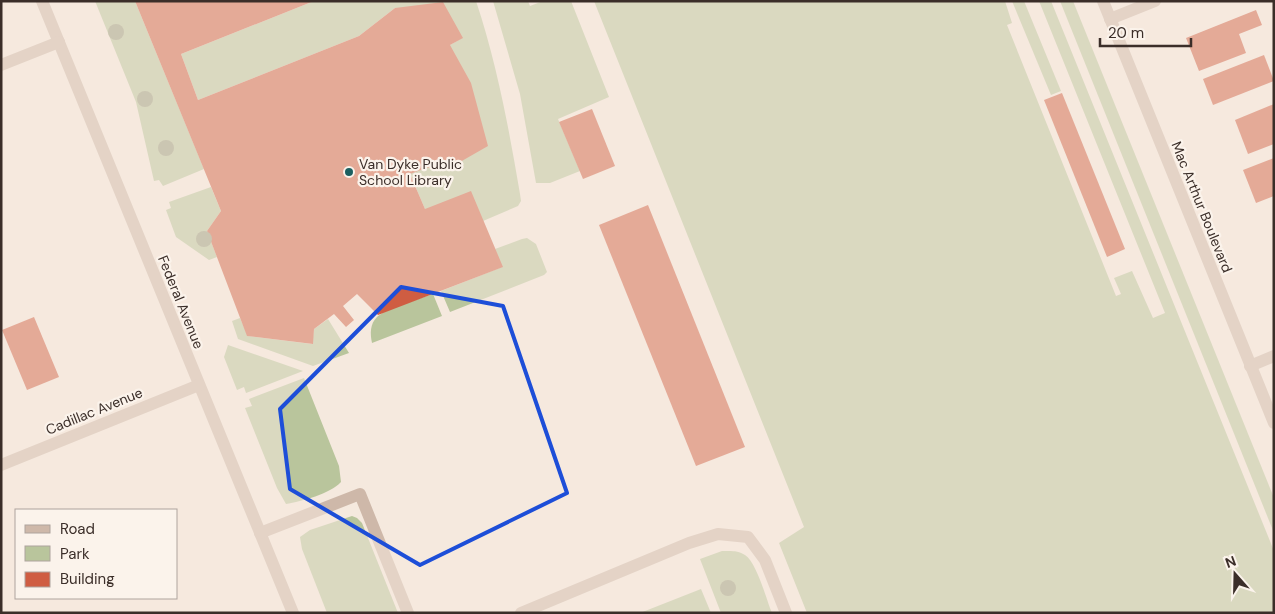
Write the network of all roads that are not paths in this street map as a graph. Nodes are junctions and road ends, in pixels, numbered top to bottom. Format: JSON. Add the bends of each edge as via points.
{"nodes":[{"id":1,"x":42,"y":1,"type":"edge"},
{"id":2,"x":1103,"y":1,"type":"edge"},
{"id":3,"x":1155,"y":1,"type":"edge"},
{"id":4,"x":1110,"y":19,"type":"junction"},
{"id":5,"x":59,"y":42,"type":"junction"},
{"id":6,"x":1,"y":65,"type":"edge"},
{"id":7,"x":1274,"y":356,"type":"edge"},
{"id":8,"x":1250,"y":366,"type":"junction"},
{"id":9,"x":199,"y":385,"type":"junction"},
{"id":10,"x":1274,"y":423,"type":"edge"},
{"id":11,"x":1,"y":465,"type":"edge"},
{"id":12,"x":260,"y":533,"type":"junction"},
{"id":13,"x":294,"y":613,"type":"edge"},
{"id":14,"x":408,"y":613,"type":"edge"},
{"id":15,"x":521,"y":613,"type":"edge"},
{"id":16,"x":786,"y":613,"type":"edge"}],
"edges":[{"from":1,"to":5,"type":"street","name":"Federal Avenue"},
{"from":2,"to":4,"type":"street","name":"Mac Arthur Boulevard"},
{"from":3,"to":4,"type":"street"},
{"from":4,"to":8,"type":"street","name":"Mac Arthur Boulevard"},
{"from":5,"to":6,"type":"street"},
{"from":5,"to":9,"type":"street","name":"Federal Avenue"},
{"from":7,"to":8,"type":"street"},
{"from":8,"to":10,"type":"street","name":"Mac Arthur Boulevard"},
{"from":9,"to":11,"type":"street","name":"Cadillac Avenue"},
{"from":9,"to":12,"type":"street","name":"Federal Avenue"},
{"from":12,"to":13,"type":"street","name":"Federal Avenue"},
{"from":12,"to":14,"type":"street","via":[[360,494]]},
{"from":15,"to":16,"type":"street","via":[[718,534],[748,537],[765,560]]}]}
